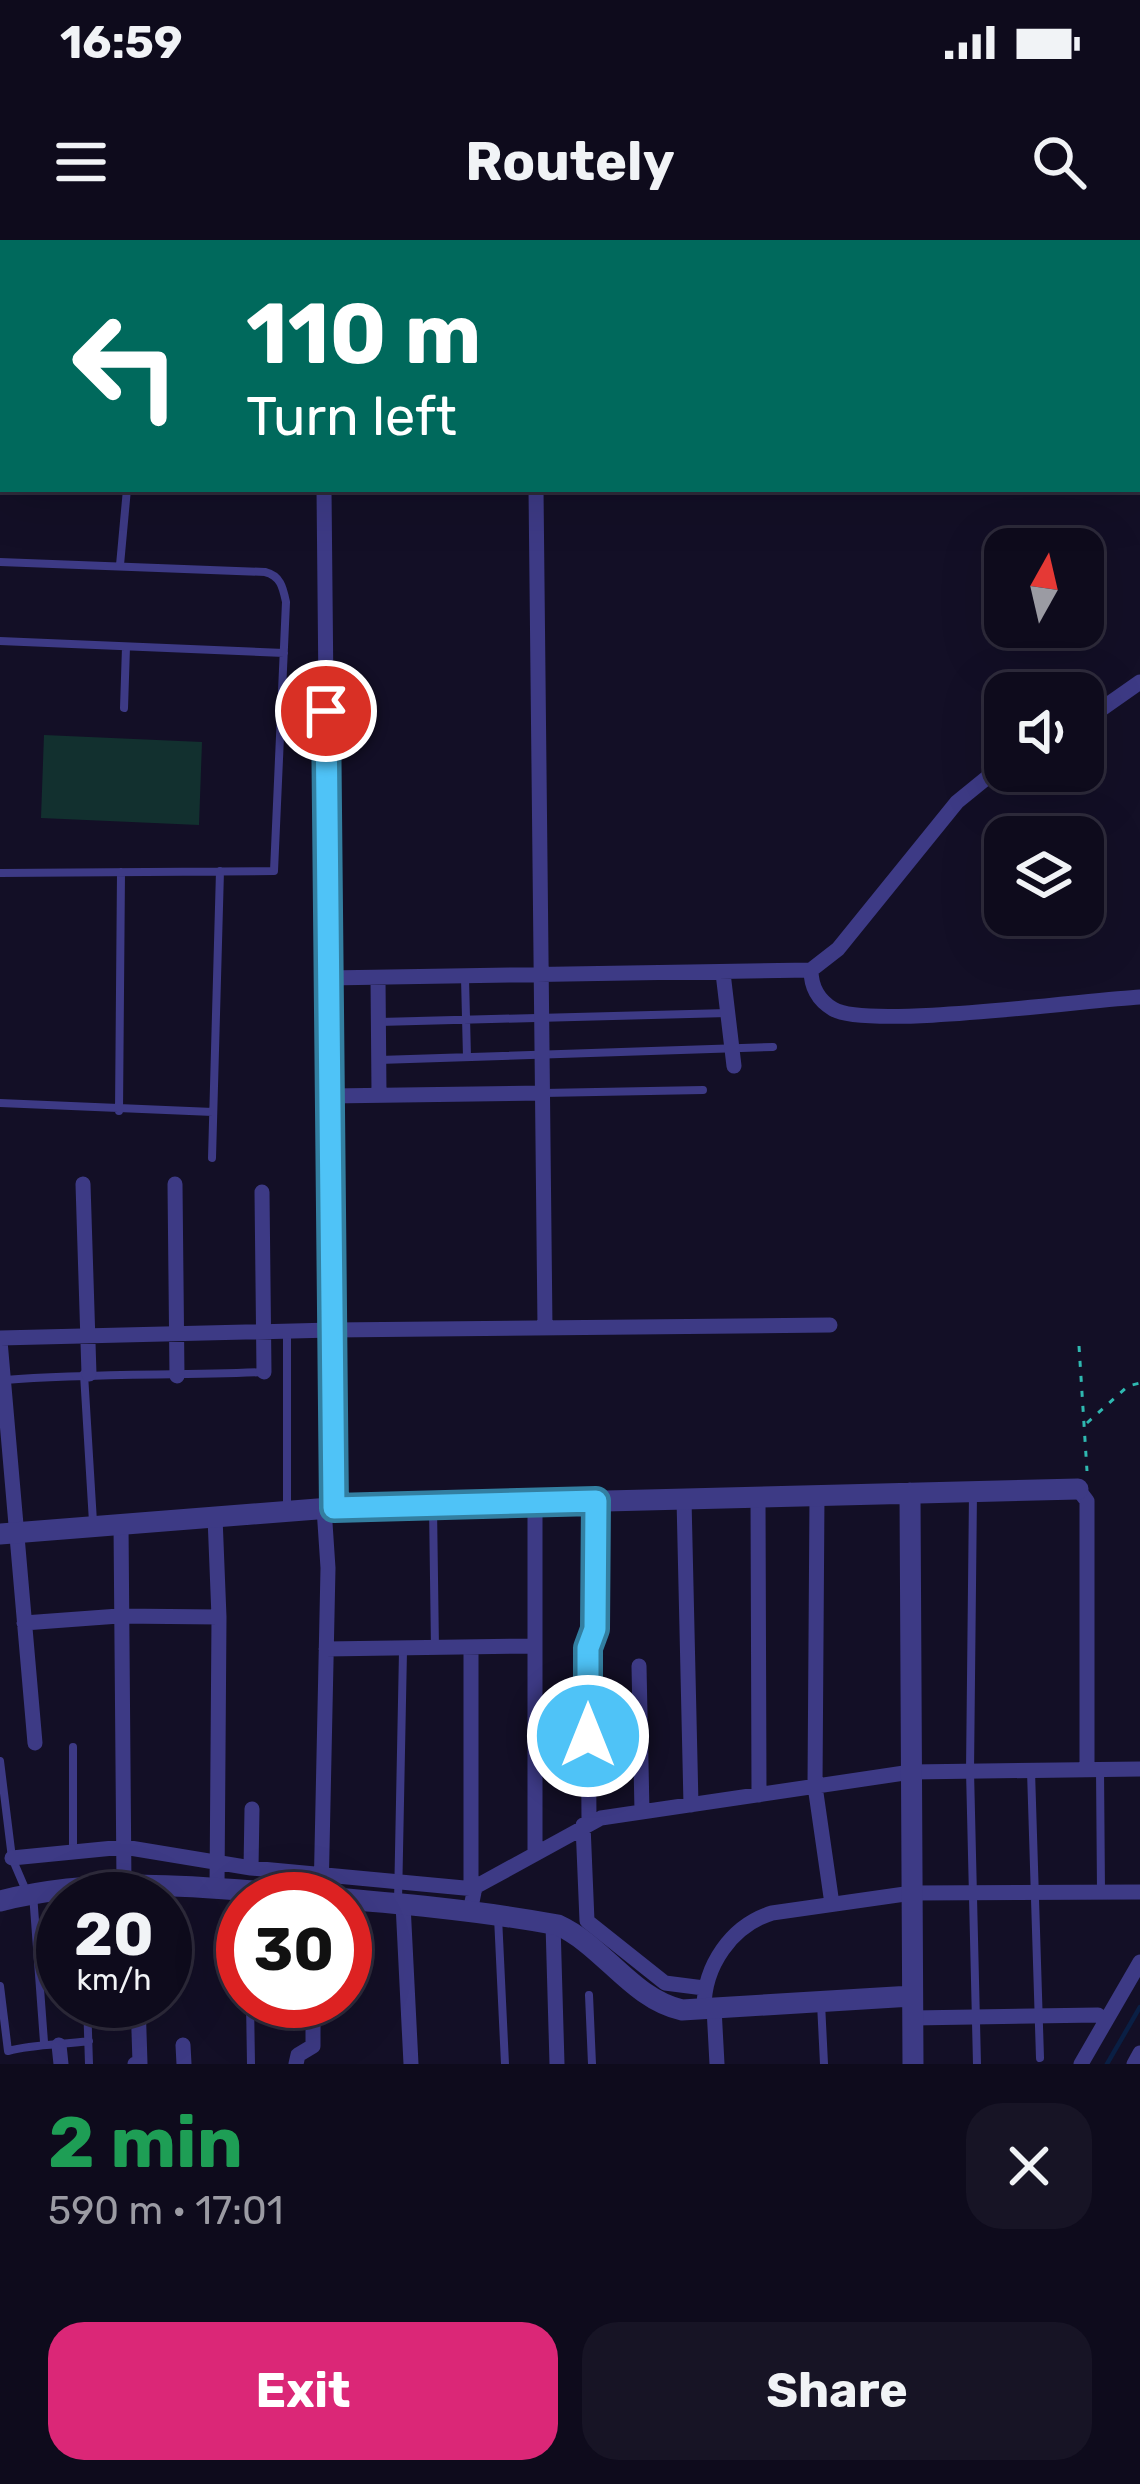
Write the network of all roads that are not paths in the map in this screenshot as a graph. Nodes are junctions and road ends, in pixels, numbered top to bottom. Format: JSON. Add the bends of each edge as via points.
{"nodes":[{"id":1,"x":127,"y":492,"type":"edge"},
{"id":2,"x":323,"y":492,"type":"edge"},
{"id":3,"x":536,"y":492,"type":"edge"},
{"id":4,"x":0,"y":562,"type":"edge"},
{"id":5,"x":120,"y":565,"type":"junction"},
{"id":6,"x":0,"y":641,"type":"edge"},
{"id":7,"x":126,"y":647,"type":"junction"},
{"id":8,"x":284,"y":653,"type":"junction"},
{"id":9,"x":1140,"y":682,"type":"edge"},
{"id":10,"x":124,"y":707,"type":"dead end"},
{"id":11,"x":1104,"y":707,"type":"edge"},
{"id":12,"x":984,"y":781,"type":"edge"},
{"id":13,"x":121,"y":872,"type":"junction"},
{"id":14,"x":220,"y":872,"type":"junction"},
{"id":15,"x":0,"y":873,"type":"edge"},
{"id":16,"x":811,"y":970,"type":"junction"},
{"id":17,"x":723,"y":973,"type":"junction"},
{"id":18,"x":328,"y":978,"type":"junction"},
{"id":19,"x":378,"y":978,"type":"junction"},
{"id":20,"x":465,"y":978,"type":"junction"},
{"id":21,"x":542,"y":978,"type":"junction"},
{"id":22,"x":1140,"y":997,"type":"edge"},
{"id":23,"x":728,"y":1012,"type":"junction"},
{"id":24,"x":543,"y":1017,"type":"junction"},
{"id":25,"x":466,"y":1019,"type":"junction"},
{"id":26,"x":377,"y":1022,"type":"junction"},
{"id":27,"x":773,"y":1047,"type":"dead end"},
{"id":28,"x":543,"y":1055,"type":"junction"},
{"id":29,"x":466,"y":1057,"type":"junction"},
{"id":30,"x":732,"y":1057,"type":"junction"},
{"id":31,"x":376,"y":1060,"type":"junction"},
{"id":32,"x":703,"y":1090,"type":"dead end"},
{"id":33,"x":379,"y":1093,"type":"junction"},
{"id":34,"x":543,"y":1093,"type":"junction"},
{"id":35,"x":330,"y":1096,"type":"junction"},
{"id":36,"x":0,"y":1103,"type":"edge"},
{"id":37,"x":119,"y":1111,"type":"junction"},
{"id":38,"x":213,"y":1112,"type":"junction"},
{"id":39,"x":212,"y":1158,"type":"dead end"},
{"id":40,"x":83,"y":1184,"type":"dead end"},
{"id":41,"x":176,"y":1184,"type":"dead end"},
{"id":42,"x":262,"y":1192,"type":"dead end"},
{"id":43,"x":830,"y":1325,"type":"dead end"},
{"id":44,"x":545,"y":1328,"type":"junction"},
{"id":45,"x":332,"y":1330,"type":"junction"},
{"id":46,"x":264,"y":1331,"type":"junction"},
{"id":47,"x":287,"y":1331,"type":"junction"},
{"id":48,"x":177,"y":1334,"type":"junction"},
{"id":49,"x":88,"y":1336,"type":"junction"},
{"id":50,"x":0,"y":1339,"type":"edge"},
{"id":51,"x":264,"y":1372,"type":"joint"},
{"id":52,"x":86,"y":1374,"type":"junction"},
{"id":53,"x":177,"y":1376,"type":"junction"},
{"id":54,"x":4,"y":1380,"type":"junction"},
{"id":55,"x":1078,"y":1489,"type":"joint"},
{"id":56,"x":973,"y":1491,"type":"junction"},
{"id":57,"x":910,"y":1493,"type":"junction"},
{"id":58,"x":817,"y":1496,"type":"junction"},
{"id":59,"x":758,"y":1497,"type":"junction"},
{"id":60,"x":684,"y":1499,"type":"junction"},
{"id":61,"x":596,"y":1501,"type":"junction"},
{"id":62,"x":535,"y":1502,"type":"junction"},
{"id":63,"x":433,"y":1505,"type":"junction"},
{"id":64,"x":329,"y":1508,"type":"junction"},
{"id":65,"x":287,"y":1511,"type":"junction"},
{"id":66,"x":215,"y":1517,"type":"junction"},
{"id":67,"x":121,"y":1524,"type":"junction"},
{"id":68,"x":94,"y":1526,"type":"junction"},
{"id":69,"x":8,"y":1533,"type":"edge"},
{"id":70,"x":124,"y":1616,"type":"junction"},
{"id":71,"x":219,"y":1617,"type":"junction"},
{"id":72,"x":25,"y":1623,"type":"junction"},
{"id":73,"x":533,"y":1646,"type":"junction"},
{"id":74,"x":326,"y":1649,"type":"junction"},
{"id":75,"x":470,"y":1649,"type":"junction"},
{"id":76,"x":435,"y":1650,"type":"junction"},
{"id":77,"x":404,"y":1651,"type":"junction"},
{"id":78,"x":640,"y":1666,"type":"dead end"},
{"id":79,"x":35,"y":1743,"type":"dead end"},
{"id":80,"x":73,"y":1748,"type":"dead end"},
{"id":81,"x":0,"y":1761,"type":"edge"},
{"id":82,"x":1140,"y":1769,"type":"edge"},
{"id":83,"x":1094,"y":1770,"type":"junction"},
{"id":84,"x":970,"y":1771,"type":"junction"},
{"id":85,"x":1031,"y":1771,"type":"junction"},
{"id":86,"x":911,"y":1772,"type":"junction"},
{"id":87,"x":815,"y":1786,"type":"junction"},
{"id":88,"x":759,"y":1795,"type":"junction"},
{"id":89,"x":691,"y":1804,"type":"junction"},
{"id":90,"x":252,"y":1809,"type":"dead end"},
{"id":91,"x":642,"y":1812,"type":"junction"},
{"id":92,"x":586,"y":1824,"type":"junction"},
{"id":93,"x":124,"y":1846,"type":"junction"},
{"id":94,"x":73,"y":1852,"type":"junction"},
{"id":95,"x":536,"y":1852,"type":"junction"},
{"id":96,"x":12,"y":1858,"type":"junction"},
{"id":97,"x":251,"y":1868,"type":"junction"},
{"id":98,"x":127,"y":1872,"type":"edge"},
{"id":99,"x":218,"y":1872,"type":"edge"},
{"id":100,"x":232,"y":1872,"type":"edge"},
{"id":101,"x":264,"y":1872,"type":"edge"},
{"id":102,"x":319,"y":1872,"type":"edge"},
{"id":103,"x":216,"y":1874,"type":"edge"},
{"id":104,"x":26,"y":1887,"type":"junction"},
{"id":105,"x":36,"y":1888,"type":"edge"},
{"id":106,"x":1035,"y":1892,"type":"junction"},
{"id":107,"x":1101,"y":1892,"type":"junction"},
{"id":108,"x":1140,"y":1892,"type":"edge"},
{"id":109,"x":372,"y":1893,"type":"edge"},
{"id":110,"x":912,"y":1893,"type":"junction"},
{"id":111,"x":976,"y":1893,"type":"junction"},
{"id":112,"x":399,"y":1895,"type":"junction"},
{"id":113,"x":473,"y":1897,"type":"junction"},
{"id":114,"x":0,"y":1901,"type":"edge"},
{"id":115,"x":832,"y":1904,"type":"junction"},
{"id":116,"x":498,"y":1916,"type":"junction"},
{"id":117,"x":553,"y":1924,"type":"junction"},
{"id":118,"x":1140,"y":1962,"type":"edge"},
{"id":119,"x":0,"y":1986,"type":"edge"},
{"id":120,"x":589,"y":1995,"type":"dead end"},
{"id":121,"x":707,"y":2002,"type":"junction"},
{"id":122,"x":821,"y":2002,"type":"junction"},
{"id":123,"x":912,"y":2007,"type":"junction"},
{"id":124,"x":1098,"y":2014,"type":"dead end"},
{"id":125,"x":1038,"y":2016,"type":"junction"},
{"id":126,"x":976,"y":2017,"type":"junction"},
{"id":127,"x":88,"y":2028,"type":"edge"},
{"id":128,"x":139,"y":2028,"type":"edge"},
{"id":129,"x":250,"y":2028,"type":"edge"},
{"id":130,"x":314,"y":2028,"type":"edge"},
{"id":131,"x":89,"y":2041,"type":"junction"},
{"id":132,"x":52,"y":2044,"type":"junction"},
{"id":133,"x":183,"y":2045,"type":"dead end"},
{"id":134,"x":1140,"y":2054,"type":"edge"},
{"id":135,"x":1040,"y":2058,"type":"dead end"},
{"id":136,"x":61,"y":2064,"type":"edge"},
{"id":137,"x":89,"y":2064,"type":"edge"},
{"id":138,"x":136,"y":2064,"type":"edge"},
{"id":139,"x":184,"y":2064,"type":"edge"},
{"id":140,"x":251,"y":2064,"type":"edge"},
{"id":141,"x":296,"y":2064,"type":"edge"},
{"id":142,"x":411,"y":2064,"type":"edge"},
{"id":143,"x":505,"y":2064,"type":"edge"},
{"id":144,"x":556,"y":2064,"type":"edge"},
{"id":145,"x":592,"y":2064,"type":"edge"},
{"id":146,"x":718,"y":2064,"type":"edge"},
{"id":147,"x":824,"y":2064,"type":"edge"},
{"id":148,"x":913,"y":2064,"type":"edge"},
{"id":149,"x":977,"y":2064,"type":"edge"},
{"id":150,"x":1081,"y":2064,"type":"edge"},
{"id":151,"x":1134,"y":2064,"type":"edge"}],
"edges":[{"from":1,"to":5,"type":"lane"},
{"from":2,"to":18,"type":"street"},
{"from":3,"to":21,"type":"street"},
{"from":4,"to":5,"type":"lane"},
{"from":5,"to":8,"type":"lane","via":[[274,574],[286,602]]},
{"from":6,"to":7,"type":"lane"},
{"from":7,"to":8,"type":"lane"},
{"from":7,"to":10,"type":"lane"},
{"from":8,"to":14,"type":"lane","via":[[274,871]]},
{"from":9,"to":11,"type":"street"},
{"from":12,"to":16,"type":"street"},
{"from":13,"to":14,"type":"lane"},
{"from":13,"to":15,"type":"lane"},
{"from":13,"to":37,"type":"lane"},
{"from":14,"to":38,"type":"lane"},
{"from":16,"to":17,"type":"street"},
{"from":16,"to":22,"type":"street","via":[[835,1011],[926,1016]]},
{"from":17,"to":21,"type":"street"},
{"from":17,"to":23,"type":"street"},
{"from":18,"to":19,"type":"street"},
{"from":18,"to":35,"type":"street"},
{"from":19,"to":20,"type":"street"},
{"from":19,"to":26,"type":"street"},
{"from":20,"to":21,"type":"street"},
{"from":20,"to":25,"type":"lane"},
{"from":21,"to":24,"type":"street"},
{"from":23,"to":24,"type":"lane"},
{"from":23,"to":30,"type":"street"},
{"from":24,"to":25,"type":"lane"},
{"from":24,"to":28,"type":"street"},
{"from":25,"to":26,"type":"lane"},
{"from":25,"to":29,"type":"lane"},
{"from":26,"to":31,"type":"street"},
{"from":27,"to":30,"type":"lane"},
{"from":28,"to":29,"type":"lane"},
{"from":28,"to":30,"type":"lane"},
{"from":28,"to":34,"type":"street"},
{"from":29,"to":31,"type":"lane"},
{"from":31,"to":33,"type":"street"},
{"from":32,"to":34,"type":"lane"},
{"from":33,"to":34,"type":"street"},
{"from":33,"to":35,"type":"street"},
{"from":34,"to":44,"type":"street"},
{"from":35,"to":45,"type":"street"},
{"from":36,"to":37,"type":"lane"},
{"from":37,"to":38,"type":"lane"},
{"from":38,"to":39,"type":"lane"},
{"from":40,"to":49,"type":"street"},
{"from":41,"to":48,"type":"street"},
{"from":42,"to":46,"type":"street"},
{"from":43,"to":44,"type":"street"},
{"from":44,"to":45,"type":"street"},
{"from":45,"to":47,"type":"street"},
{"from":45,"to":64,"type":"street"},
{"from":46,"to":47,"type":"street"},
{"from":46,"to":48,"type":"street"},
{"from":46,"to":51,"type":"street"},
{"from":47,"to":65,"type":"lane"},
{"from":48,"to":49,"type":"street"},
{"from":48,"to":53,"type":"street"},
{"from":49,"to":50,"type":"street"},
{"from":49,"to":52,"type":"street"},
{"from":50,"to":54,"type":"street"},
{"from":51,"to":53,"type":"lane"},
{"from":52,"to":53,"type":"lane"},
{"from":52,"to":54,"type":"lane"},
{"from":52,"to":68,"type":"lane"},
{"from":54,"to":69,"type":"street"},
{"from":55,"to":56,"type":"street"},
{"from":55,"to":83,"type":"street","via":[[1088,1501]]},
{"from":56,"to":57,"type":"street"},
{"from":56,"to":84,"type":"lane"},
{"from":57,"to":58,"type":"street"},
{"from":57,"to":86,"type":"street"},
{"from":58,"to":59,"type":"street"},
{"from":58,"to":87,"type":"street"},
{"from":59,"to":60,"type":"street"},
{"from":59,"to":88,"type":"street"},
{"from":60,"to":61,"type":"street"},
{"from":60,"to":89,"type":"street"},
{"from":61,"to":62,"type":"street"},
{"from":61,"to":92,"type":"street"},
{"from":62,"to":63,"type":"street"},
{"from":62,"to":73,"type":"street"},
{"from":63,"to":64,"type":"street"},
{"from":63,"to":76,"type":"lane"},
{"from":64,"to":65,"type":"street"},
{"from":64,"to":74,"type":"street"},
{"from":65,"to":66,"type":"street"},
{"from":66,"to":67,"type":"street"},
{"from":66,"to":71,"type":"street"},
{"from":67,"to":68,"type":"street"},
{"from":67,"to":70,"type":"street"},
{"from":68,"to":69,"type":"street"},
{"from":69,"to":72,"type":"street"},
{"from":70,"to":71,"type":"street"},
{"from":70,"to":72,"type":"street"},
{"from":70,"to":93,"type":"street"},
{"from":71,"to":99,"type":"street"},
{"from":72,"to":79,"type":"street"},
{"from":73,"to":75,"type":"street"},
{"from":73,"to":95,"type":"street"},
{"from":74,"to":77,"type":"street"},
{"from":74,"to":102,"type":"street"},
{"from":75,"to":76,"type":"street"},
{"from":75,"to":113,"type":"street"},
{"from":76,"to":77,"type":"street"},
{"from":77,"to":112,"type":"lane"},
{"from":78,"to":91,"type":"street"},
{"from":80,"to":94,"type":"lane"},
{"from":81,"to":96,"type":"lane"},
{"from":82,"to":83,"type":"street"},
{"from":83,"to":85,"type":"street"},
{"from":83,"to":107,"type":"lane"},
{"from":84,"to":85,"type":"street"},
{"from":84,"to":86,"type":"street"},
{"from":84,"to":111,"type":"lane"},
{"from":85,"to":106,"type":"lane"},
{"from":86,"to":87,"type":"street"},
{"from":86,"to":110,"type":"street"},
{"from":87,"to":88,"type":"street"},
{"from":87,"to":115,"type":"street"},
{"from":88,"to":89,"type":"street"},
{"from":89,"to":91,"type":"street"},
{"from":90,"to":97,"type":"street"},
{"from":91,"to":92,"type":"street"},
{"from":92,"to":95,"type":"street"},
{"from":92,"to":121,"type":"street","via":[[587,1921],[665,1983]]},
{"from":93,"to":94,"type":"street"},
{"from":93,"to":98,"type":"street"},
{"from":93,"to":103,"type":"street"},
{"from":94,"to":96,"type":"street"},
{"from":95,"to":113,"type":"street"},
{"from":96,"to":104,"type":"lane"},
{"from":97,"to":100,"type":"street"},
{"from":97,"to":101,"type":"street"},
{"from":104,"to":105,"type":"street"},
{"from":104,"to":114,"type":"street"},
{"from":104,"to":132,"type":"lane"},
{"from":106,"to":107,"type":"street"},
{"from":106,"to":111,"type":"street"},
{"from":106,"to":125,"type":"lane"},
{"from":107,"to":108,"type":"street"},
{"from":109,"to":112,"type":"street"},
{"from":110,"to":111,"type":"street"},
{"from":110,"to":115,"type":"street"},
{"from":110,"to":123,"type":"street"},
{"from":111,"to":126,"type":"lane"},
{"from":112,"to":113,"type":"street"},
{"from":112,"to":142,"type":"street"},
{"from":113,"to":116,"type":"street"},
{"from":115,"to":121,"type":"street","via":[[757,1918],[724,1946]]},
{"from":116,"to":117,"type":"street"},
{"from":116,"to":143,"type":"lane"},
{"from":117,"to":121,"type":"street","via":[[579,1935],[664,2006]]},
{"from":117,"to":144,"type":"street"},
{"from":118,"to":150,"type":"street"},
{"from":119,"to":132,"type":"lane","via":[[8,2051]]},
{"from":120,"to":145,"type":"lane"},
{"from":121,"to":122,"type":"street"},
{"from":121,"to":146,"type":"street"},
{"from":122,"to":123,"type":"street"},
{"from":122,"to":147,"type":"lane"},
{"from":123,"to":126,"type":"street"},
{"from":123,"to":148,"type":"street"},
{"from":124,"to":125,"type":"street"},
{"from":125,"to":126,"type":"street"},
{"from":125,"to":135,"type":"lane"},
{"from":126,"to":149,"type":"lane"},
{"from":127,"to":131,"type":"lane"},
{"from":128,"to":138,"type":"street"},
{"from":129,"to":140,"type":"lane"},
{"from":130,"to":141,"type":"street","via":[[314,2046]]},
{"from":131,"to":132,"type":"lane"},
{"from":131,"to":137,"type":"lane"},
{"from":132,"to":136,"type":"street"},
{"from":133,"to":139,"type":"street"},
{"from":134,"to":151,"type":"street"}]}
